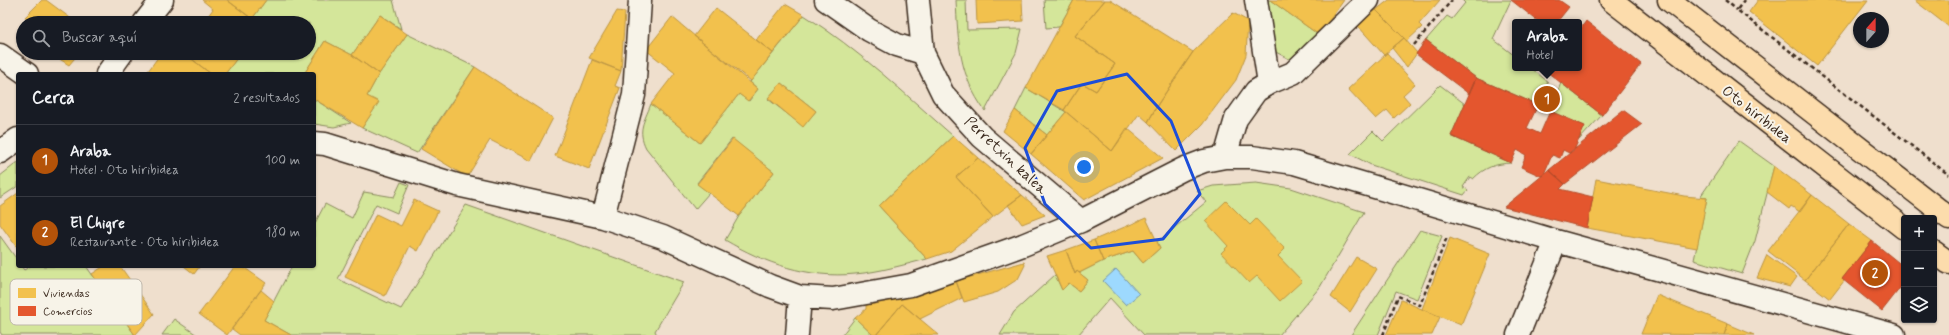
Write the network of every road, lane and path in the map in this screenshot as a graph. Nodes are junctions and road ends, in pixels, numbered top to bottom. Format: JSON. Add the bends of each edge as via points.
{"nodes":[{"id":1,"x":162,"y":0,"type":"edge"},
{"id":2,"x":640,"y":0,"type":"edge"},
{"id":3,"x":826,"y":0,"type":"edge"},
{"id":4,"x":918,"y":0,"type":"edge"},
{"id":5,"x":1256,"y":0,"type":"edge"},
{"id":6,"x":1368,"y":0,"type":"edge"},
{"id":7,"x":1452,"y":0,"type":"edge"},
{"id":8,"x":1611,"y":0,"type":"edge"},
{"id":9,"x":1669,"y":0,"type":"edge"},
{"id":10,"x":1724,"y":0,"type":"edge"},
{"id":11,"x":1744,"y":0,"type":"edge"},
{"id":12,"x":1737,"y":10,"type":"junction"},
{"id":13,"x":149,"y":16,"type":"edge"},
{"id":14,"x":1414,"y":45,"type":"dead end"},
{"id":15,"x":923,"y":53,"type":"junction"},
{"id":16,"x":0,"y":55,"type":"edge"},
{"id":17,"x":117,"y":60,"type":"edge"},
{"id":18,"x":24,"y":72,"type":"edge"},
{"id":19,"x":108,"y":72,"type":"edge"},
{"id":20,"x":1269,"y":83,"type":"junction"},
{"id":21,"x":16,"y":140,"type":"edge"},
{"id":22,"x":316,"y":143,"type":"edge"},
{"id":23,"x":0,"y":152,"type":"edge"},
{"id":24,"x":1225,"y":157,"type":"junction"},
{"id":25,"x":1949,"y":175,"type":"edge"},
{"id":26,"x":603,"y":217,"type":"junction"},
{"id":27,"x":1949,"y":218,"type":"edge"},
{"id":28,"x":1081,"y":221,"type":"junction"},
{"id":29,"x":1901,"y":226,"type":"edge"},
{"id":30,"x":1449,"y":231,"type":"dead end"},
{"id":31,"x":1556,"y":241,"type":"junction"},
{"id":32,"x":1937,"y":254,"type":"edge"},
{"id":33,"x":1949,"y":264,"type":"edge"},
{"id":34,"x":800,"y":297,"type":"junction"},
{"id":35,"x":797,"y":335,"type":"edge"},
{"id":36,"x":1383,"y":335,"type":"edge"},
{"id":37,"x":1518,"y":335,"type":"edge"},
{"id":38,"x":1894,"y":335,"type":"edge"}],
"edges":[{"from":1,"to":13,"type":"street"},
{"from":2,"to":26,"type":"street","via":[[634,94]]},
{"from":3,"to":15,"type":"street","via":[[876,34],[897,45]]},
{"from":4,"to":15,"type":"street"},
{"from":5,"to":20,"type":"street"},
{"from":6,"to":20,"type":"street","via":[[1293,73]]},
{"from":7,"to":14,"type":"path"},
{"from":8,"to":29,"type":"main road","name":"Oto hiribidea"},
{"from":9,"to":27,"type":"main road"},
{"from":10,"to":12,"type":"path"},
{"from":11,"to":12,"type":"path"},
{"from":12,"to":25,"type":"path"},
{"from":15,"to":28,"type":"street","name":"Perretxin kalea","via":[[943,94],[982,137]]},
{"from":16,"to":18,"type":"street"},
{"from":17,"to":19,"type":"street"},
{"from":20,"to":24,"type":"street","via":[[1256,91],[1236,119]]},
{"from":21,"to":23,"type":"street"},
{"from":22,"to":26,"type":"street","via":[[457,185]]},
{"from":24,"to":28,"type":"street","via":[[1183,169]]},
{"from":24,"to":31,"type":"street","via":[[1252,157],[1294,163]]},
{"from":26,"to":34,"type":"street","via":[[663,237]]},
{"from":28,"to":34,"type":"street","via":[[1024,245],[911,285],[833,299]]},
{"from":30,"to":36,"type":"path","via":[[1420,305],[1398,296]]},
{"from":31,"to":37,"type":"street"},
{"from":31,"to":38,"type":"street"},
{"from":32,"to":33,"type":"main road"},
{"from":34,"to":35,"type":"street"}]}
